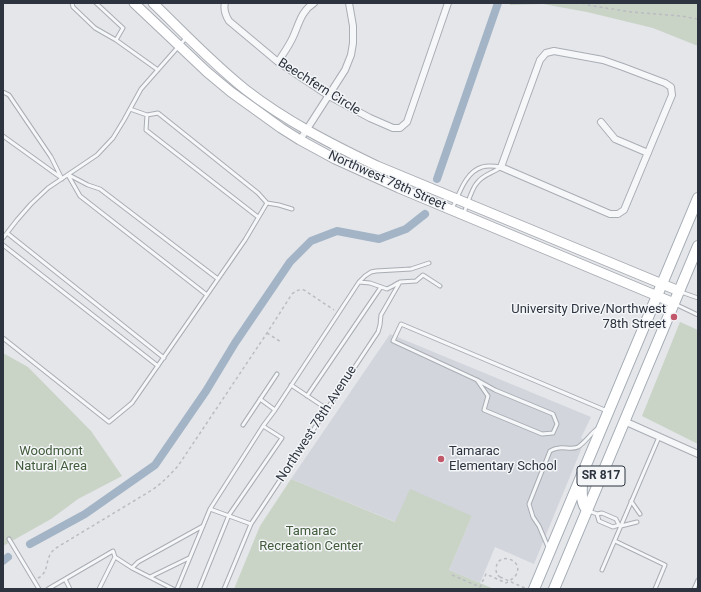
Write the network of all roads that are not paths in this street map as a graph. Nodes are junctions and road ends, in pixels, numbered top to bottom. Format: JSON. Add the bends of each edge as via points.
{"nodes":[{"id":1,"x":72,"y":3,"type":"edge"},
{"id":2,"x":96,"y":3,"type":"edge"},
{"id":3,"x":134,"y":3,"type":"edge"},
{"id":4,"x":153,"y":3,"type":"edge"},
{"id":5,"x":226,"y":3,"type":"edge"},
{"id":6,"x":314,"y":3,"type":"edge"},
{"id":7,"x":349,"y":3,"type":"edge"},
{"id":8,"x":448,"y":3,"type":"edge"},
{"id":9,"x":187,"y":37,"type":"junction"},
{"id":10,"x":116,"y":40,"type":"junction"},
{"id":11,"x":179,"y":46,"type":"junction"},
{"id":12,"x":278,"y":62,"type":"junction"},
{"id":13,"x":158,"y":70,"type":"junction"},
{"id":14,"x":3,"y":92,"type":"edge"},
{"id":15,"x":329,"y":96,"type":"junction"},
{"id":16,"x":130,"y":109,"type":"junction"},
{"id":17,"x":147,"y":115,"type":"junction"},
{"id":18,"x":602,"y":122,"type":"dead end"},
{"id":19,"x":307,"y":130,"type":"junction"},
{"id":20,"x":3,"y":136,"type":"edge"},
{"id":21,"x":300,"y":140,"type":"junction"},
{"id":22,"x":648,"y":153,"type":"junction"},
{"id":23,"x":501,"y":167,"type":"junction"},
{"id":24,"x":68,"y":174,"type":"junction"},
{"id":25,"x":62,"y":178,"type":"junction"},
{"id":26,"x":698,"y":198,"type":"edge"},
{"id":27,"x":457,"y":199,"type":"junction"},
{"id":28,"x":267,"y":203,"type":"junction"},
{"id":29,"x":468,"y":204,"type":"junction"},
{"id":30,"x":292,"y":210,"type":"dead end"},
{"id":31,"x":452,"y":210,"type":"junction"},
{"id":32,"x":463,"y":214,"type":"junction"},
{"id":33,"x":258,"y":217,"type":"junction"},
{"id":34,"x":7,"y":233,"type":"junction"},
{"id":35,"x":3,"y":238,"type":"edge"},
{"id":36,"x":3,"y":245,"type":"edge"},
{"id":37,"x":698,"y":246,"type":"edge"},
{"id":38,"x":429,"y":263,"type":"dead end"},
{"id":39,"x":218,"y":278,"type":"junction"},
{"id":40,"x":360,"y":282,"type":"junction"},
{"id":41,"x":400,"y":282,"type":"junction"},
{"id":42,"x":662,"y":284,"type":"junction"},
{"id":43,"x":440,"y":286,"type":"dead end"},
{"id":44,"x":381,"y":287,"type":"junction"},
{"id":45,"x":679,"y":291,"type":"junction"},
{"id":46,"x":207,"y":295,"type":"junction"},
{"id":47,"x":657,"y":296,"type":"junction"},
{"id":48,"x":698,"y":298,"type":"edge"},
{"id":49,"x":674,"y":303,"type":"junction"},
{"id":50,"x":698,"y":315,"type":"edge"},
{"id":51,"x":3,"y":338,"type":"edge"},
{"id":52,"x":164,"y":358,"type":"junction"},
{"id":53,"x":158,"y":366,"type":"junction"},
{"id":54,"x":277,"y":374,"type":"dead end"},
{"id":55,"x":477,"y":380,"type":"junction"},
{"id":56,"x":291,"y":385,"type":"junction"},
{"id":57,"x":307,"y":396,"type":"junction"},
{"id":58,"x":260,"y":400,"type":"junction"},
{"id":59,"x":327,"y":409,"type":"junction"},
{"id":60,"x":275,"y":410,"type":"junction"},
{"id":61,"x":608,"y":412,"type":"junction"},
{"id":62,"x":624,"y":421,"type":"junction"},
{"id":63,"x":243,"y":425,"type":"dead end"},
{"id":64,"x":263,"y":426,"type":"junction"},
{"id":65,"x":602,"y":426,"type":"junction"},
{"id":66,"x":659,"y":437,"type":"junction"},
{"id":67,"x":698,"y":454,"type":"edge"},
{"id":68,"x":582,"y":474,"type":"junction"},
{"id":69,"x":631,"y":501,"type":"junction"},
{"id":70,"x":210,"y":508,"type":"junction"},
{"id":71,"x":587,"y":510,"type":"junction"},
{"id":72,"x":597,"y":514,"type":"junction"},
{"id":73,"x":640,"y":514,"type":"dead end"},
{"id":74,"x":229,"y":515,"type":"junction"},
{"id":75,"x":637,"y":522,"type":"dead end"},
{"id":76,"x":251,"y":524,"type":"junction"},
{"id":77,"x":620,"y":525,"type":"junction"},
{"id":78,"x":202,"y":526,"type":"junction"},
{"id":79,"x":9,"y":539,"type":"dead end"},
{"id":80,"x":615,"y":541,"type":"junction"},
{"id":81,"x":115,"y":557,"type":"junction"},
{"id":82,"x":189,"y":558,"type":"junction"},
{"id":83,"x":545,"y":562,"type":"junction"},
{"id":84,"x":132,"y":568,"type":"junction"},
{"id":85,"x":602,"y":570,"type":"dead end"},
{"id":86,"x":150,"y":578,"type":"junction"},
{"id":87,"x":65,"y":580,"type":"junction"},
{"id":88,"x":698,"y":580,"type":"edge"},
{"id":89,"x":39,"y":589,"type":"edge"},
{"id":90,"x":48,"y":589,"type":"edge"},
{"id":91,"x":70,"y":589,"type":"edge"},
{"id":92,"x":99,"y":589,"type":"edge"},
{"id":93,"x":173,"y":589,"type":"edge"},
{"id":94,"x":177,"y":589,"type":"edge"},
{"id":95,"x":199,"y":589,"type":"edge"},
{"id":96,"x":224,"y":589,"type":"edge"},
{"id":97,"x":534,"y":589,"type":"edge"},
{"id":98,"x":554,"y":589,"type":"edge"},
{"id":99,"x":655,"y":589,"type":"edge"},
{"id":100,"x":694,"y":589,"type":"edge"}],
"edges":[{"from":1,"to":10,"type":"lane","via":[[95,28]]},
{"from":2,"to":10,"type":"lane","via":[[122,28]]},
{"from":3,"to":11,"type":"street","name":"Northwest 78th Street"},
{"from":4,"to":9,"type":"street","name":"Northwest 78th Street"},
{"from":5,"to":12,"type":"street","name":"Beechfern Circle","via":[[226,16],[229,21]]},
{"from":6,"to":12,"type":"street","via":[[303,14]]},
{"from":7,"to":15,"type":"street","via":[[353,26],[351,55]]},
{"from":8,"to":15,"type":"street","name":"Beechfern Circle","via":[[407,122],[400,128],[381,124]]},
{"from":9,"to":11,"type":"lane"},
{"from":9,"to":19,"type":"street","name":"Northwest 78th Street","via":[[246,89]]},
{"from":10,"to":13,"type":"lane"},
{"from":11,"to":13,"type":"lane"},
{"from":11,"to":21,"type":"street","name":"Northwest 78th Street","via":[[231,92]]},
{"from":12,"to":15,"type":"street","name":"Beechfern Circle"},
{"from":13,"to":16,"type":"lane","via":[[141,89]]},
{"from":14,"to":25,"type":"lane","via":[[9,95],[51,157]]},
{"from":15,"to":19,"type":"street"},
{"from":16,"to":17,"type":"lane"},
{"from":16,"to":24,"type":"lane","via":[[112,138],[97,155]]},
{"from":17,"to":28,"type":"lane","via":[[158,113]]},
{"from":17,"to":33,"type":"lane","via":[[146,130]]},
{"from":18,"to":22,"type":"street","via":[[615,139]]},
{"from":19,"to":21,"type":"street"},
{"from":19,"to":27,"type":"street","name":"Northwest 78th Street","via":[[377,166]]},
{"from":20,"to":25,"type":"lane"},
{"from":21,"to":31,"type":"street","name":"Northwest 78th Street","via":[[342,162]]},
{"from":22,"to":23,"type":"street","via":[[624,210],[618,214],[610,214]]},
{"from":22,"to":23,"type":"street","via":[[672,95],[671,87],[603,60],[554,51],[546,53],[540,60]]},
{"from":23,"to":27,"type":"lane","via":[[482,167],[472,173]]},
{"from":23,"to":29,"type":"lane","via":[[476,183]]},
{"from":24,"to":25,"type":"lane"},
{"from":24,"to":39,"type":"lane","via":[[88,185],[100,188]]},
{"from":24,"to":46,"type":"lane","via":[[80,196]]},
{"from":25,"to":34,"type":"lane","via":[[31,204]]},
{"from":26,"to":42,"type":"main road","number":"SR 817"},
{"from":27,"to":29,"type":"street","name":"Northwest 78th Street"},
{"from":27,"to":31,"type":"lane"},
{"from":28,"to":30,"type":"lane"},
{"from":28,"to":33,"type":"lane"},
{"from":29,"to":32,"type":"lane"},
{"from":29,"to":42,"type":"street","name":"Northwest 78th Street"},
{"from":31,"to":32,"type":"street","name":"Northwest 78th Street"},
{"from":32,"to":47,"type":"street","name":"Northwest 78th Street"},
{"from":33,"to":39,"type":"lane"},
{"from":34,"to":35,"type":"lane"},
{"from":34,"to":52,"type":"lane"},
{"from":36,"to":53,"type":"lane"},
{"from":37,"to":45,"type":"main road","number":"SR 817"},
{"from":38,"to":40,"type":"lane","via":[[411,269],[370,272]]},
{"from":39,"to":46,"type":"lane"},
{"from":40,"to":44,"type":"lane"},
{"from":40,"to":56,"type":"lane"},
{"from":41,"to":43,"type":"lane","via":[[416,281],[423,275]]},
{"from":41,"to":44,"type":"lane","via":[[387,289]]},
{"from":41,"to":59,"type":"lane","name":"Northwest 78th Avenue","via":[[381,315],[378,332]]},
{"from":42,"to":45,"type":"street","name":"Northwest 78th Street"},
{"from":42,"to":47,"type":"main road","number":"SR 817"},
{"from":44,"to":57,"type":"lane"},
{"from":45,"to":48,"type":"lane"},
{"from":45,"to":49,"type":"main road","number":"SR 817"},
{"from":46,"to":52,"type":"lane"},
{"from":47,"to":49,"type":"street","name":"Northwest 78th Street"},
{"from":47,"to":61,"type":"main road","number":"SR 817"},
{"from":49,"to":50,"type":"lane"},
{"from":49,"to":62,"type":"main road","number":"SR 817"},
{"from":51,"to":53,"type":"lane","via":[[110,422],[132,403]]},
{"from":52,"to":53,"type":"lane"},
{"from":54,"to":58,"type":"lane"},
{"from":55,"to":55,"type":"lane","via":[[488,396],[484,410],[542,434],[553,433],[557,424],[553,414]]},
{"from":55,"to":61,"type":"lane","via":[[393,341],[401,324]]},
{"from":56,"to":57,"type":"lane"},
{"from":56,"to":60,"type":"lane"},
{"from":57,"to":59,"type":"lane"},
{"from":58,"to":60,"type":"lane"},
{"from":58,"to":63,"type":"lane"},
{"from":59,"to":76,"type":"lane","name":"Northwest 78th Avenue"},
{"from":60,"to":64,"type":"lane"},
{"from":61,"to":65,"type":"main road","number":"SR 817"},
{"from":62,"to":66,"type":"street"},
{"from":62,"to":71,"type":"main road","number":"SR 817"},
{"from":64,"to":70,"type":"lane"},
{"from":64,"to":74,"type":"lane","via":[[282,438]]},
{"from":65,"to":68,"type":"main road","number":"SR 817"},
{"from":65,"to":83,"type":"lane","via":[[577,447],[550,451],[529,504],[548,547]]},
{"from":66,"to":67,"type":"street"},
{"from":66,"to":69,"type":"lane"},
{"from":68,"to":71,"type":"main road","via":[[582,496]]},
{"from":68,"to":83,"type":"main road","number":"SR 817"},
{"from":69,"to":73,"type":"lane"},
{"from":69,"to":77,"type":"lane"},
{"from":70,"to":74,"type":"lane"},
{"from":70,"to":78,"type":"lane"},
{"from":71,"to":72,"type":"lane"},
{"from":71,"to":98,"type":"main road","number":"SR 817"},
{"from":72,"to":77,"type":"lane","via":[[602,513],[616,519]]},
{"from":72,"to":77,"type":"lane","via":[[599,521],[612,527]]},
{"from":74,"to":76,"type":"lane"},
{"from":74,"to":95,"type":"lane"},
{"from":75,"to":77,"type":"lane"},
{"from":76,"to":96,"type":"lane","name":"Northwest 78th Avenue"},
{"from":77,"to":80,"type":"lane"},
{"from":78,"to":82,"type":"lane"},
{"from":78,"to":84,"type":"lane","via":[[138,562]]},
{"from":79,"to":89,"type":"lane"},
{"from":80,"to":85,"type":"lane"},
{"from":80,"to":99,"type":"lane","via":[[665,564]]},
{"from":81,"to":84,"type":"lane"},
{"from":81,"to":87,"type":"lane","via":[[113,551]]},
{"from":81,"to":92,"type":"lane"},
{"from":82,"to":86,"type":"lane"},
{"from":82,"to":94,"type":"lane"},
{"from":83,"to":97,"type":"main road","number":"SR 817"},
{"from":84,"to":86,"type":"lane"},
{"from":86,"to":93,"type":"lane"},
{"from":87,"to":90,"type":"lane"},
{"from":87,"to":91,"type":"lane"},
{"from":88,"to":100,"type":"lane"}]}
